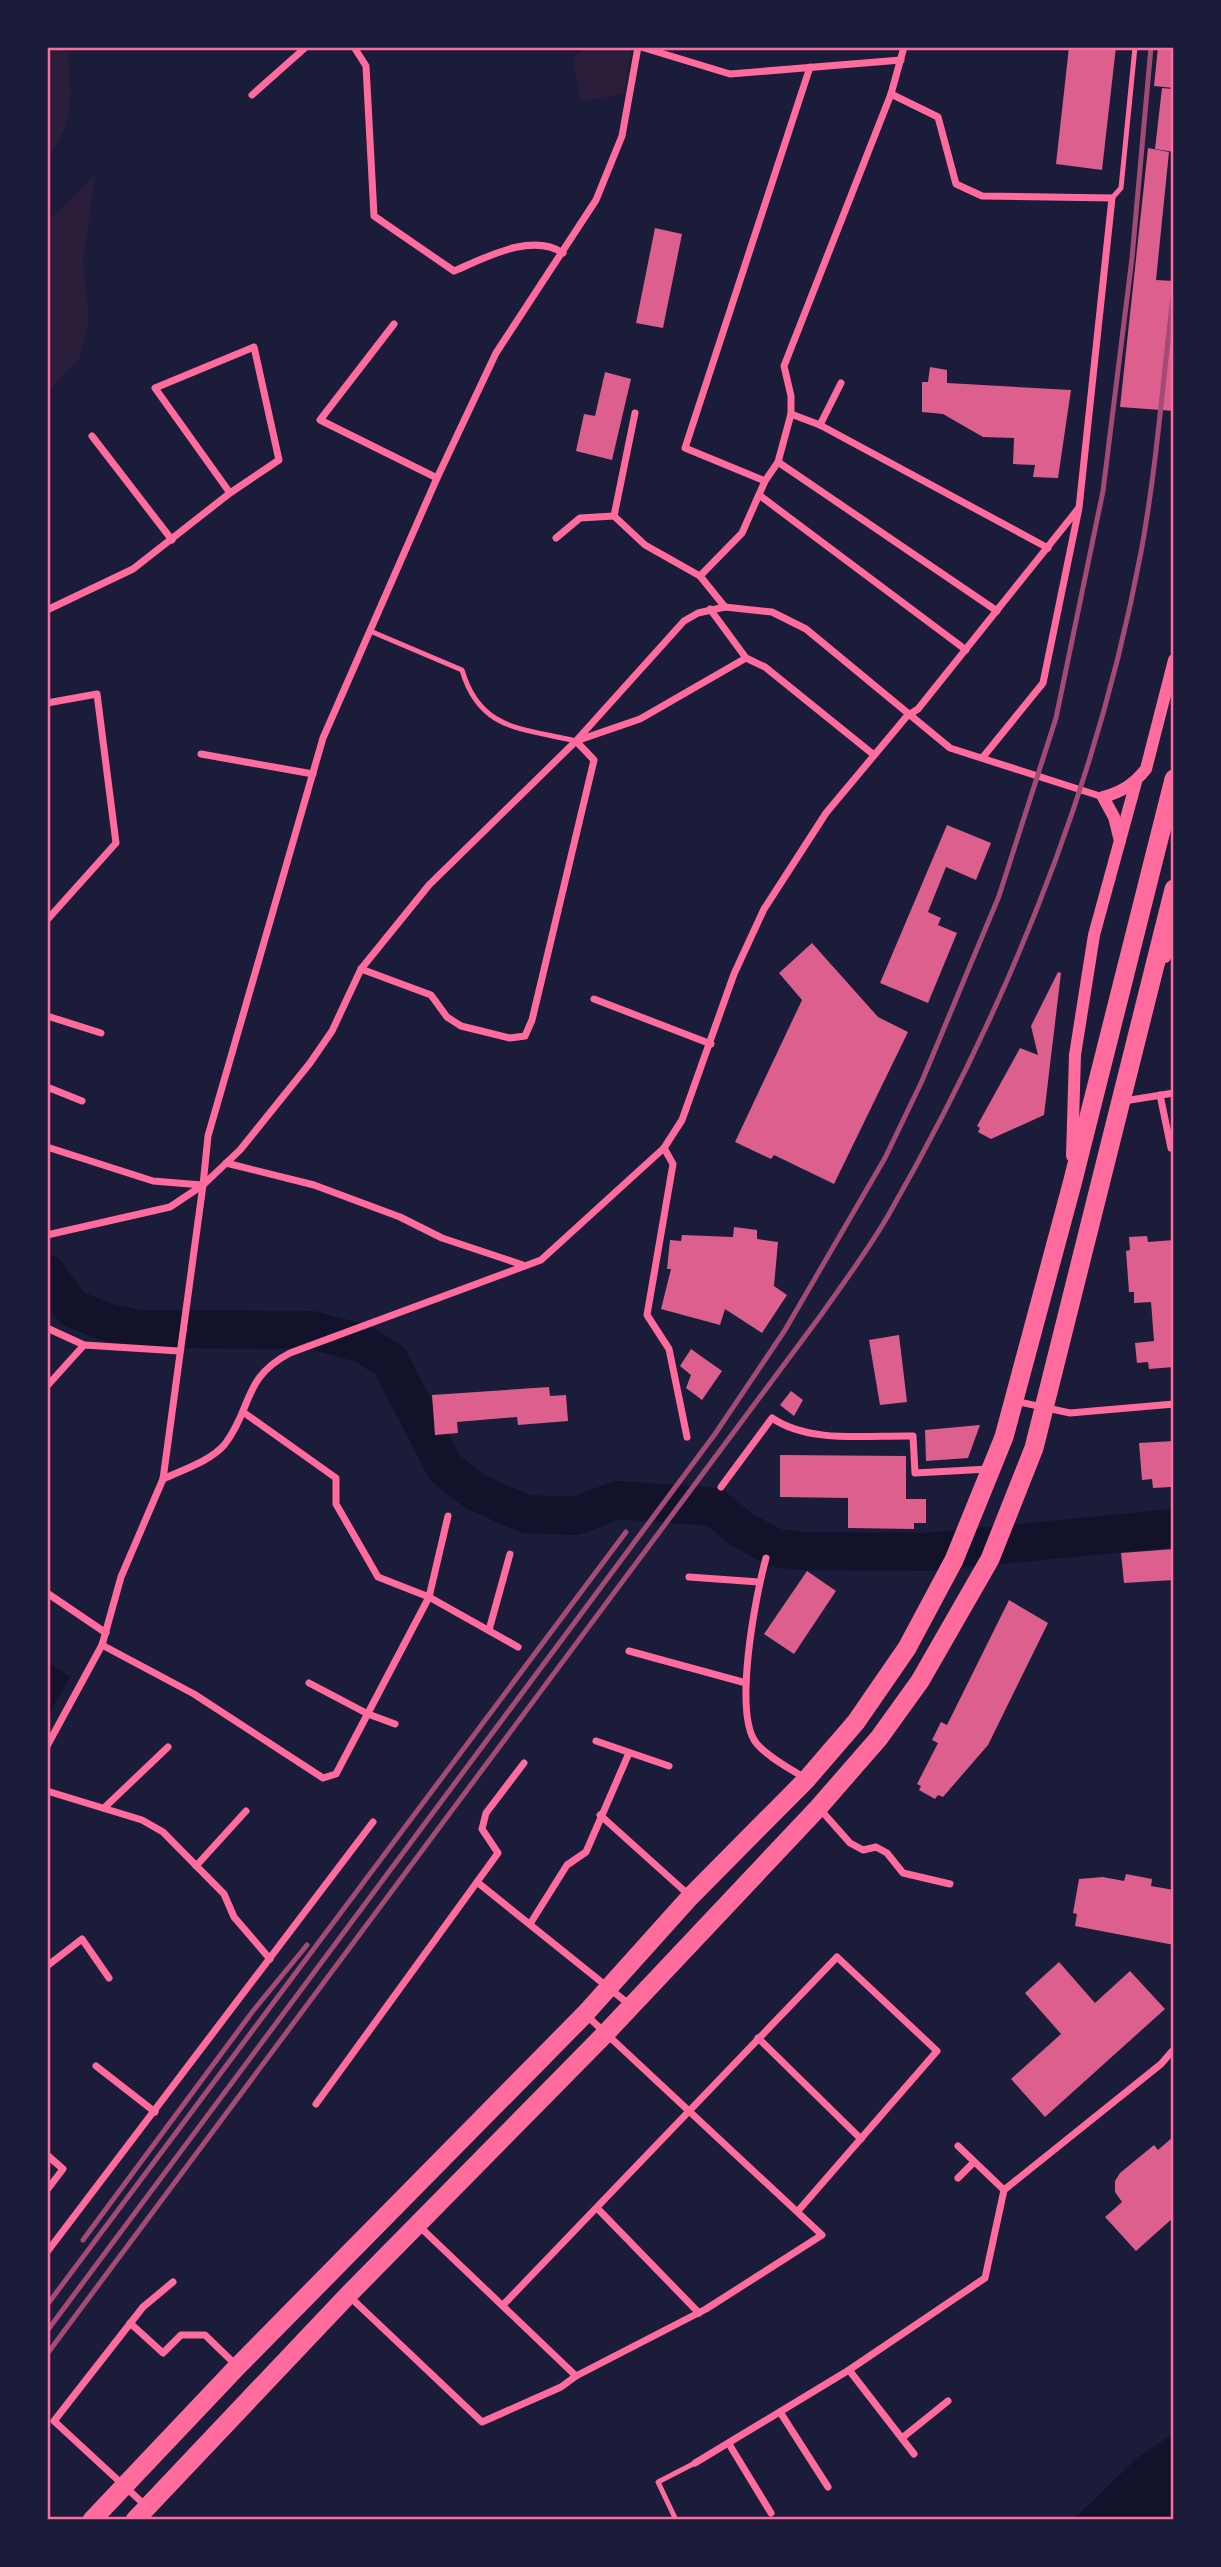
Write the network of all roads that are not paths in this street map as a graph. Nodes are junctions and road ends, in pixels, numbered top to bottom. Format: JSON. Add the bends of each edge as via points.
{"nodes":[{"id":1,"x":306,"y":47,"type":"edge"},
{"id":2,"x":354,"y":47,"type":"edge"},
{"id":3,"x":640,"y":47,"type":"edge"},
{"id":4,"x":904,"y":47,"type":"edge"},
{"id":5,"x":1135,"y":47,"type":"edge"},
{"id":6,"x":901,"y":60,"type":"junction"},
{"id":7,"x":810,"y":67,"type":"junction"},
{"id":8,"x":252,"y":94,"type":"dead end"},
{"id":9,"x":891,"y":94,"type":"junction"},
{"id":10,"x":1111,"y":198,"type":"junction"},
{"id":11,"x":563,"y":253,"type":"junction"},
{"id":12,"x":394,"y":324,"type":"dead end"},
{"id":13,"x":841,"y":383,"type":"dead end"},
{"id":14,"x":635,"y":413,"type":"dead end"},
{"id":15,"x":791,"y":414,"type":"junction"},
{"id":16,"x":820,"y":425,"type":"junction"},
{"id":17,"x":92,"y":436,"type":"dead end"},
{"id":18,"x":778,"y":462,"type":"junction"},
{"id":19,"x":437,"y":478,"type":"junction"},
{"id":20,"x":765,"y":481,"type":"junction"},
{"id":21,"x":230,"y":493,"type":"junction"},
{"id":22,"x":759,"y":495,"type":"junction"},
{"id":23,"x":1079,"y":508,"type":"junction"},
{"id":24,"x":614,"y":516,"type":"junction"},
{"id":25,"x":556,"y":538,"type":"dead end"},
{"id":26,"x":172,"y":540,"type":"junction"},
{"id":27,"x":1048,"y":548,"type":"junction"},
{"id":28,"x":700,"y":576,"type":"junction"},
{"id":29,"x":725,"y":607,"type":"junction"},
{"id":30,"x":710,"y":609,"type":"junction"},
{"id":31,"x":47,"y":610,"type":"edge"},
{"id":32,"x":998,"y":611,"type":"junction"},
{"id":33,"x":370,"y":631,"type":"junction"},
{"id":34,"x":966,"y":650,"type":"junction"},
{"id":35,"x":746,"y":658,"type":"junction"},
{"id":36,"x":1174,"y":660,"type":"edge"},
{"id":37,"x":47,"y":703,"type":"edge"},
{"id":38,"x":907,"y":716,"type":"junction"},
{"id":39,"x":576,"y":741,"type":"junction"},
{"id":40,"x":201,"y":754,"type":"dead end"},
{"id":41,"x":874,"y":755,"type":"junction"},
{"id":42,"x":983,"y":757,"type":"junction"},
{"id":43,"x":313,"y":774,"type":"junction"},
{"id":44,"x":1174,"y":779,"type":"edge"},
{"id":45,"x":1136,"y":782,"type":"junction"},
{"id":46,"x":1103,"y":797,"type":"junction"},
{"id":47,"x":1120,"y":841,"type":"junction"},
{"id":48,"x":1174,"y":889,"type":"edge"},
{"id":49,"x":47,"y":920,"type":"edge"},
{"id":50,"x":1174,"y":935,"type":"edge"},
{"id":51,"x":361,"y":969,"type":"junction"},
{"id":52,"x":594,"y":999,"type":"dead end"},
{"id":53,"x":1144,"y":1007,"type":"junction"},
{"id":54,"x":47,"y":1016,"type":"edge"},
{"id":55,"x":100,"y":1033,"type":"dead end"},
{"id":56,"x":711,"y":1044,"type":"junction"},
{"id":57,"x":47,"y":1087,"type":"edge"},
{"id":58,"x":1174,"y":1093,"type":"edge"},
{"id":59,"x":1160,"y":1095,"type":"junction"},
{"id":60,"x":82,"y":1101,"type":"dead end"},
{"id":61,"x":1120,"y":1102,"type":"junction"},
{"id":62,"x":47,"y":1147,"type":"edge"},
{"id":63,"x":664,"y":1148,"type":"junction"},
{"id":64,"x":1171,"y":1148,"type":"dead end"},
{"id":65,"x":226,"y":1163,"type":"junction"},
{"id":66,"x":1072,"y":1184,"type":"junction"},
{"id":67,"x":203,"y":1185,"type":"junction"},
{"id":68,"x":47,"y":1235,"type":"edge"},
{"id":69,"x":523,"y":1266,"type":"junction"},
{"id":70,"x":47,"y":1328,"type":"edge"},
{"id":71,"x":84,"y":1345,"type":"junction"},
{"id":72,"x":178,"y":1351,"type":"junction"},
{"id":73,"x":47,"y":1385,"type":"edge"},
{"id":74,"x":1014,"y":1401,"type":"junction"},
{"id":75,"x":1174,"y":1404,"type":"edge"},
{"id":76,"x":1046,"y":1408,"type":"junction"},
{"id":77,"x":243,"y":1412,"type":"junction"},
{"id":78,"x":687,"y":1437,"type":"dead end"},
{"id":79,"x":992,"y":1469,"type":"junction"},
{"id":80,"x":163,"y":1479,"type":"junction"},
{"id":81,"x":721,"y":1487,"type":"dead end"},
{"id":82,"x":448,"y":1516,"type":"dead end"},
{"id":83,"x":510,"y":1554,"type":"dead end"},
{"id":84,"x":766,"y":1558,"type":"dead end"},
{"id":85,"x":689,"y":1577,"type":"dead end"},
{"id":86,"x":759,"y":1582,"type":"junction"},
{"id":87,"x":47,"y":1593,"type":"edge"},
{"id":88,"x":429,"y":1597,"type":"junction"},
{"id":89,"x":489,"y":1630,"type":"junction"},
{"id":90,"x":106,"y":1633,"type":"junction"},
{"id":91,"x":102,"y":1646,"type":"junction"},
{"id":92,"x":518,"y":1647,"type":"dead end"},
{"id":93,"x":629,"y":1651,"type":"dead end"},
{"id":94,"x":309,"y":1683,"type":"dead end"},
{"id":95,"x":746,"y":1683,"type":"junction"},
{"id":96,"x":368,"y":1714,"type":"junction"},
{"id":97,"x":396,"y":1724,"type":"dead end"},
{"id":98,"x":596,"y":1741,"type":"dead end"},
{"id":99,"x":47,"y":1746,"type":"edge"},
{"id":100,"x":168,"y":1747,"type":"dead end"},
{"id":101,"x":629,"y":1753,"type":"junction"},
{"id":102,"x":524,"y":1763,"type":"dead end"},
{"id":103,"x":669,"y":1766,"type":"dead end"},
{"id":104,"x":806,"y":1780,"type":"junction"},
{"id":105,"x":47,"y":1791,"type":"edge"},
{"id":106,"x":104,"y":1808,"type":"junction"},
{"id":107,"x":818,"y":1808,"type":"junction"},
{"id":108,"x":246,"y":1811,"type":"dead end"},
{"id":109,"x":600,"y":1815,"type":"junction"},
{"id":110,"x":373,"y":1822,"type":"dead end"},
{"id":111,"x":196,"y":1866,"type":"junction"},
{"id":112,"x":477,"y":1882,"type":"junction"},
{"id":113,"x":950,"y":1884,"type":"dead end"},
{"id":114,"x":690,"y":1897,"type":"junction"},
{"id":115,"x":530,"y":1924,"type":"junction"},
{"id":116,"x":270,"y":1959,"type":"junction"},
{"id":117,"x":47,"y":1966,"type":"edge"},
{"id":118,"x":109,"y":1978,"type":"dead end"},
{"id":119,"x":609,"y":1987,"type":"junction"},
{"id":120,"x":630,"y":2005,"type":"junction"},
{"id":121,"x":585,"y":2014,"type":"junction"},
{"id":122,"x":605,"y":2034,"type":"junction"},
{"id":123,"x":758,"y":2038,"type":"junction"},
{"id":124,"x":1174,"y":2049,"type":"edge"},
{"id":125,"x":96,"y":2066,"type":"dead end"},
{"id":126,"x":316,"y":2104,"type":"dead end"},
{"id":127,"x":687,"y":2111,"type":"junction"},
{"id":128,"x":155,"y":2112,"type":"junction"},
{"id":129,"x":861,"y":2139,"type":"junction"},
{"id":130,"x":958,"y":2146,"type":"dead end"},
{"id":131,"x":47,"y":2155,"type":"edge"},
{"id":132,"x":974,"y":2161,"type":"junction"},
{"id":133,"x":958,"y":2178,"type":"dead end"},
{"id":134,"x":47,"y":2190,"type":"edge"},
{"id":135,"x":1004,"y":2190,"type":"junction"},
{"id":136,"x":597,"y":2208,"type":"junction"},
{"id":137,"x":798,"y":2211,"type":"junction"},
{"id":138,"x":419,"y":2225,"type":"junction"},
{"id":139,"x":47,"y":2252,"type":"edge"},
{"id":140,"x":173,"y":2282,"type":"dead end"},
{"id":141,"x":348,"y":2295,"type":"junction"},
{"id":142,"x":504,"y":2304,"type":"junction"},
{"id":143,"x":699,"y":2313,"type":"junction"},
{"id":144,"x":130,"y":2323,"type":"junction"},
{"id":145,"x":237,"y":2367,"type":"junction"},
{"id":146,"x":849,"y":2370,"type":"junction"},
{"id":147,"x":576,"y":2376,"type":"junction"},
{"id":148,"x":948,"y":2401,"type":"dead end"},
{"id":149,"x":780,"y":2413,"type":"junction"},
{"id":150,"x":902,"y":2438,"type":"junction"},
{"id":151,"x":729,"y":2444,"type":"junction"},
{"id":152,"x":914,"y":2454,"type":"dead end"},
{"id":153,"x":695,"y":2463,"type":"joint"},
{"id":154,"x":124,"y":2487,"type":"junction"},
{"id":155,"x":828,"y":2487,"type":"dead end"},
{"id":156,"x":141,"y":2513,"type":"edge"},
{"id":157,"x":771,"y":2513,"type":"dead end"},
{"id":158,"x":92,"y":2520,"type":"edge"},
{"id":159,"x":676,"y":2520,"type":"edge"}],
"edges":[{"from":1,"to":8,"type":"street"},
{"from":2,"to":11,"type":"street","via":[[366,66],[373,216],[454,271],[518,248],[547,245]]},
{"from":3,"to":7,"type":"street","via":[[730,74]]},
{"from":3,"to":11,"type":"street","via":[[622,136],[596,200]]},
{"from":4,"to":6,"type":"street"},
{"from":5,"to":10,"type":"lane","via":[[1121,188]]},
{"from":6,"to":7,"type":"street"},
{"from":6,"to":9,"type":"street"},
{"from":7,"to":20,"type":"street","via":[[685,447]]},
{"from":9,"to":10,"type":"street","via":[[938,117],[956,184],[982,196]]},
{"from":9,"to":15,"type":"street","via":[[784,366]]},
{"from":10,"to":23,"type":"street"},
{"from":11,"to":19,"type":"street","via":[[496,352]]},
{"from":12,"to":19,"type":"street","via":[[320,420]]},
{"from":13,"to":16,"type":"street"},
{"from":14,"to":24,"type":"street"},
{"from":15,"to":16,"type":"street"},
{"from":15,"to":18,"type":"street"},
{"from":16,"to":27,"type":"street"},
{"from":17,"to":26,"type":"street"},
{"from":18,"to":20,"type":"street"},
{"from":18,"to":32,"type":"street"},
{"from":19,"to":33,"type":"street"},
{"from":20,"to":22,"type":"street"},
{"from":21,"to":21,"type":"street","via":[[155,388],[254,347],[279,460]]},
{"from":21,"to":26,"type":"street"},
{"from":22,"to":28,"type":"street","via":[[742,533]]},
{"from":22,"to":34,"type":"street"},
{"from":23,"to":27,"type":"street"},
{"from":23,"to":42,"type":"street","via":[[1043,683]]},
{"from":24,"to":25,"type":"street","via":[[580,518]]},
{"from":24,"to":28,"type":"street","via":[[645,545]]},
{"from":26,"to":31,"type":"street","via":[[133,569]]},
{"from":27,"to":32,"type":"street"},
{"from":28,"to":29,"type":"street"},
{"from":29,"to":30,"type":"street"},
{"from":29,"to":38,"type":"street","via":[[772,612],[806,629]]},
{"from":30,"to":35,"type":"street"},
{"from":30,"to":39,"type":"street","via":[[684,621]]},
{"from":32,"to":34,"type":"street"},
{"from":33,"to":39,"type":"lane","via":[[462,670],[477,702],[503,726]]},
{"from":33,"to":43,"type":"street","via":[[323,738]]},
{"from":34,"to":38,"type":"street","via":[[918,709]]},
{"from":35,"to":39,"type":"street","via":[[640,719]]},
{"from":35,"to":41,"type":"street","via":[[765,667]]},
{"from":36,"to":45,"type":"street","via":[[1146,769]]},
{"from":37,"to":49,"type":"street","via":[[97,694],[116,843]]},
{"from":38,"to":41,"type":"street"},
{"from":38,"to":42,"type":"street","via":[[950,748]]},
{"from":39,"to":51,"type":"street","via":[[429,885]]},
{"from":39,"to":51,"type":"street","via":[[594,760],[525,1036],[510,1038],[461,1026],[447,1017],[431,995]]},
{"from":40,"to":43,"type":"street"},
{"from":41,"to":56,"type":"street","via":[[826,813],[764,909],[734,974]]},
{"from":42,"to":46,"type":"street"},
{"from":43,"to":67,"type":"street","via":[[208,1136]]},
{"from":44,"to":66,"type":"highway"},
{"from":45,"to":46,"type":"street"},
{"from":45,"to":47,"type":"street"},
{"from":46,"to":47,"type":"street"},
{"from":47,"to":66,"type":"street","via":[[1094,935],[1075,1055]]},
{"from":48,"to":53,"type":"highway"},
{"from":50,"to":53,"type":"street"},
{"from":51,"to":65,"type":"street","via":[[332,1031],[310,1063]]},
{"from":52,"to":56,"type":"street"},
{"from":53,"to":61,"type":"highway"},
{"from":54,"to":55,"type":"street"},
{"from":56,"to":63,"type":"street","via":[[682,1120]]},
{"from":57,"to":60,"type":"street"},
{"from":58,"to":59,"type":"street"},
{"from":59,"to":61,"type":"street"},
{"from":59,"to":64,"type":"street"},
{"from":61,"to":76,"type":"highway"},
{"from":62,"to":67,"type":"street","via":[[153,1181]]},
{"from":63,"to":69,"type":"street","via":[[541,1260]]},
{"from":63,"to":78,"type":"street","via":[[673,1164],[647,1315],[669,1349]]},
{"from":65,"to":67,"type":"street"},
{"from":65,"to":69,"type":"street","via":[[314,1185]]},
{"from":66,"to":74,"type":"highway"},
{"from":67,"to":68,"type":"street","via":[[170,1207]]},
{"from":67,"to":72,"type":"street"},
{"from":69,"to":77,"type":"street","via":[[290,1353],[266,1367],[250,1389]]},
{"from":70,"to":71,"type":"street"},
{"from":71,"to":72,"type":"street"},
{"from":71,"to":73,"type":"street"},
{"from":72,"to":80,"type":"street"},
{"from":74,"to":76,"type":"street"},
{"from":74,"to":79,"type":"highway"},
{"from":75,"to":76,"type":"street","via":[[1070,1413]]},
{"from":76,"to":107,"type":"highway","via":[[990,1559],[920,1681],[879,1738]]},
{"from":77,"to":80,"type":"street","via":[[224,1445]]},
{"from":77,"to":88,"type":"street","via":[[336,1478],[336,1504],[378,1577]]},
{"from":79,"to":81,"type":"street","via":[[915,1473],[913,1436],[811,1434],[788,1429],[772,1418]]},
{"from":79,"to":104,"type":"highway","via":[[954,1560],[907,1648],[856,1722]]},
{"from":80,"to":90,"type":"street","via":[[121,1577]]},
{"from":82,"to":88,"type":"street"},
{"from":83,"to":89,"type":"street"},
{"from":84,"to":86,"type":"street"},
{"from":85,"to":86,"type":"street"},
{"from":86,"to":95,"type":"street"},
{"from":87,"to":90,"type":"street"},
{"from":88,"to":89,"type":"street"},
{"from":88,"to":96,"type":"street"},
{"from":89,"to":92,"type":"street"},
{"from":90,"to":91,"type":"street"},
{"from":91,"to":96,"type":"street","via":[[194,1694],[323,1778],[336,1774]]},
{"from":91,"to":99,"type":"street"},
{"from":93,"to":95,"type":"street"},
{"from":94,"to":96,"type":"street"},
{"from":95,"to":104,"type":"street","via":[[751,1731],[758,1745]]},
{"from":96,"to":97,"type":"street"},
{"from":98,"to":101,"type":"street"},
{"from":100,"to":106,"type":"street"},
{"from":101,"to":103,"type":"street"},
{"from":101,"to":109,"type":"street"},
{"from":102,"to":112,"type":"street","via":[[486,1813],[482,1829],[498,1853]]},
{"from":104,"to":114,"type":"highway"},
{"from":105,"to":106,"type":"street"},
{"from":106,"to":111,"type":"street","via":[[163,1832]]},
{"from":107,"to":113,"type":"street","via":[[850,1843],[887,1853],[903,1873]]},
{"from":107,"to":120,"type":"highway"},
{"from":108,"to":111,"type":"street"},
{"from":109,"to":114,"type":"street"},
{"from":109,"to":115,"type":"street","via":[[586,1852],[567,1865]]},
{"from":110,"to":116,"type":"street"},
{"from":111,"to":116,"type":"street","via":[[224,1894],[234,1917]]},
{"from":112,"to":115,"type":"street"},
{"from":112,"to":126,"type":"street"},
{"from":114,"to":119,"type":"highway"},
{"from":115,"to":119,"type":"street"},
{"from":116,"to":128,"type":"street"},
{"from":117,"to":118,"type":"street","via":[[82,1939]]},
{"from":119,"to":120,"type":"street"},
{"from":119,"to":121,"type":"highway"},
{"from":120,"to":122,"type":"highway"},
{"from":121,"to":122,"type":"street"},
{"from":121,"to":145,"type":"highway"},
{"from":122,"to":127,"type":"street"},
{"from":122,"to":138,"type":"highway"},
{"from":123,"to":127,"type":"street"},
{"from":123,"to":129,"type":"street"},
{"from":123,"to":129,"type":"street","via":[[837,1957],[937,2051]]},
{"from":124,"to":135,"type":"street"},
{"from":125,"to":128,"type":"street"},
{"from":127,"to":136,"type":"street"},
{"from":127,"to":137,"type":"street"},
{"from":128,"to":139,"type":"street"},
{"from":129,"to":137,"type":"street"},
{"from":130,"to":132,"type":"street"},
{"from":131,"to":134,"type":"street","via":[[63,2169]]},
{"from":132,"to":133,"type":"street"},
{"from":132,"to":135,"type":"street"},
{"from":135,"to":146,"type":"street","via":[[985,2277]]},
{"from":136,"to":142,"type":"street"},
{"from":136,"to":143,"type":"street"},
{"from":137,"to":143,"type":"street","via":[[822,2235]]},
{"from":138,"to":141,"type":"highway"},
{"from":138,"to":142,"type":"street"},
{"from":140,"to":144,"type":"street"},
{"from":141,"to":147,"type":"street","via":[[482,2422]]},
{"from":141,"to":156,"type":"highway"},
{"from":142,"to":147,"type":"street"},
{"from":143,"to":147,"type":"street"},
{"from":144,"to":145,"type":"street","via":[[163,2353],[181,2335],[205,2335]]},
{"from":144,"to":154,"type":"street","via":[[54,2421]]},
{"from":145,"to":154,"type":"highway"},
{"from":146,"to":149,"type":"street"},
{"from":146,"to":150,"type":"street"},
{"from":148,"to":150,"type":"street"},
{"from":149,"to":151,"type":"street"},
{"from":149,"to":155,"type":"street"},
{"from":150,"to":152,"type":"street"},
{"from":151,"to":153,"type":"street"},
{"from":151,"to":157,"type":"street"},
{"from":153,"to":159,"type":"lane","via":[[658,2482]]},
{"from":154,"to":156,"type":"street"},
{"from":154,"to":158,"type":"highway"}]}
